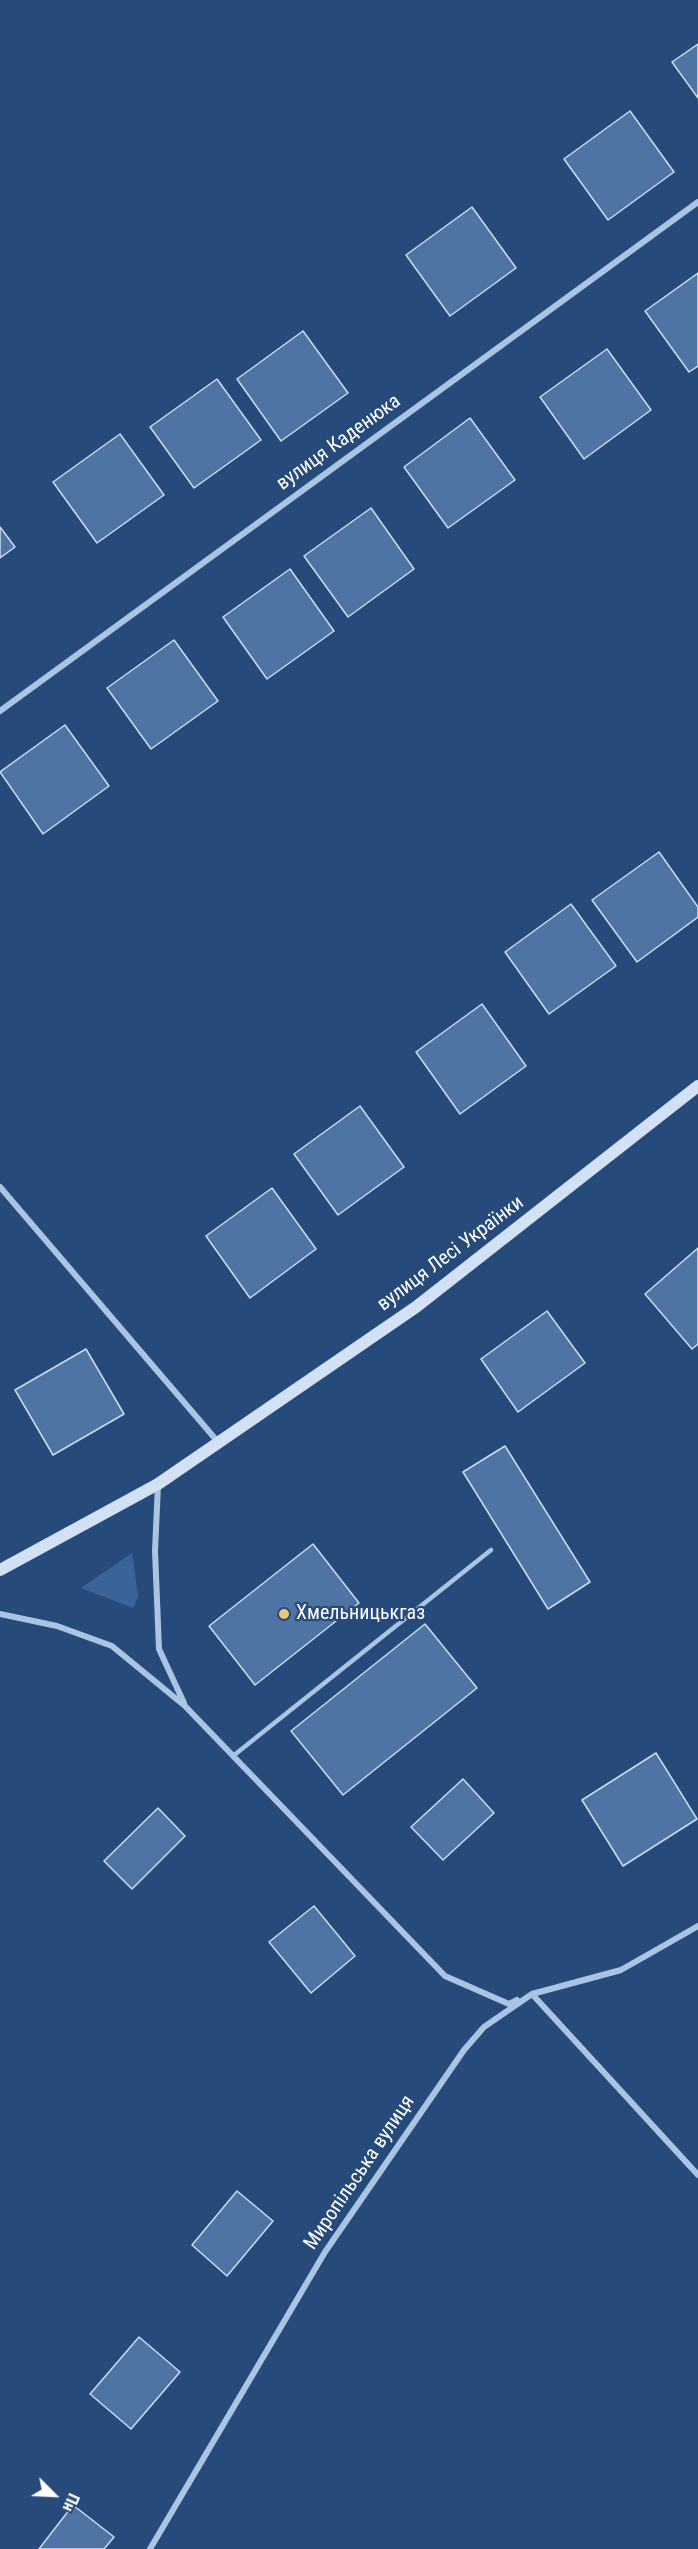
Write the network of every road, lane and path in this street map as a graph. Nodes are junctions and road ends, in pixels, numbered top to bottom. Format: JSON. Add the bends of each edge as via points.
{"nodes":[{"id":1,"x":698,"y":202,"type":"edge"},
{"id":2,"x":0,"y":711,"type":"edge"},
{"id":3,"x":698,"y":1086,"type":"edge"},
{"id":4,"x":0,"y":1187,"type":"edge"},
{"id":5,"x":218,"y":1442,"type":"junction"},
{"id":6,"x":158,"y":1484,"type":"junction"},
{"id":7,"x":491,"y":1550,"type":"dead end"},
{"id":8,"x":0,"y":1570,"type":"edge"},
{"id":9,"x":0,"y":1614,"type":"edge"},
{"id":10,"x":185,"y":1706,"type":"junction"},
{"id":11,"x":233,"y":1756,"type":"junction"},
{"id":12,"x":698,"y":1926,"type":"edge"},
{"id":13,"x":532,"y":1994,"type":"junction"},
{"id":14,"x":698,"y":2175,"type":"edge"},
{"id":15,"x":150,"y":2549,"type":"edge"}],
"edges":[{"from":1,"to":2,"type":"street","name":"вулиця Каденюка"},
{"from":3,"to":5,"type":"main road","name":"вулиця Лесі Українки","via":[[416,1307]]},
{"from":4,"to":5,"type":"street"},
{"from":5,"to":6,"type":"main road","name":"вулиця Лесі Українки"},
{"from":6,"to":8,"type":"main road","name":"вулиця Лесі Українки"},
{"from":6,"to":10,"type":"street","via":[[155,1551],[159,1649]]},
{"from":7,"to":11,"type":"lane"},
{"from":9,"to":10,"type":"street","via":[[57,1626],[112,1646]]},
{"from":10,"to":11,"type":"street"},
{"from":11,"to":13,"type":"street","via":[[445,1976],[509,2004]]},
{"from":12,"to":13,"type":"street","name":"Миропільська вулиця","via":[[621,1970]]},
{"from":13,"to":14,"type":"street"},
{"from":13,"to":15,"type":"street","name":"Миропільська вулиця","via":[[484,2027],[465,2050],[325,2252]]}]}
